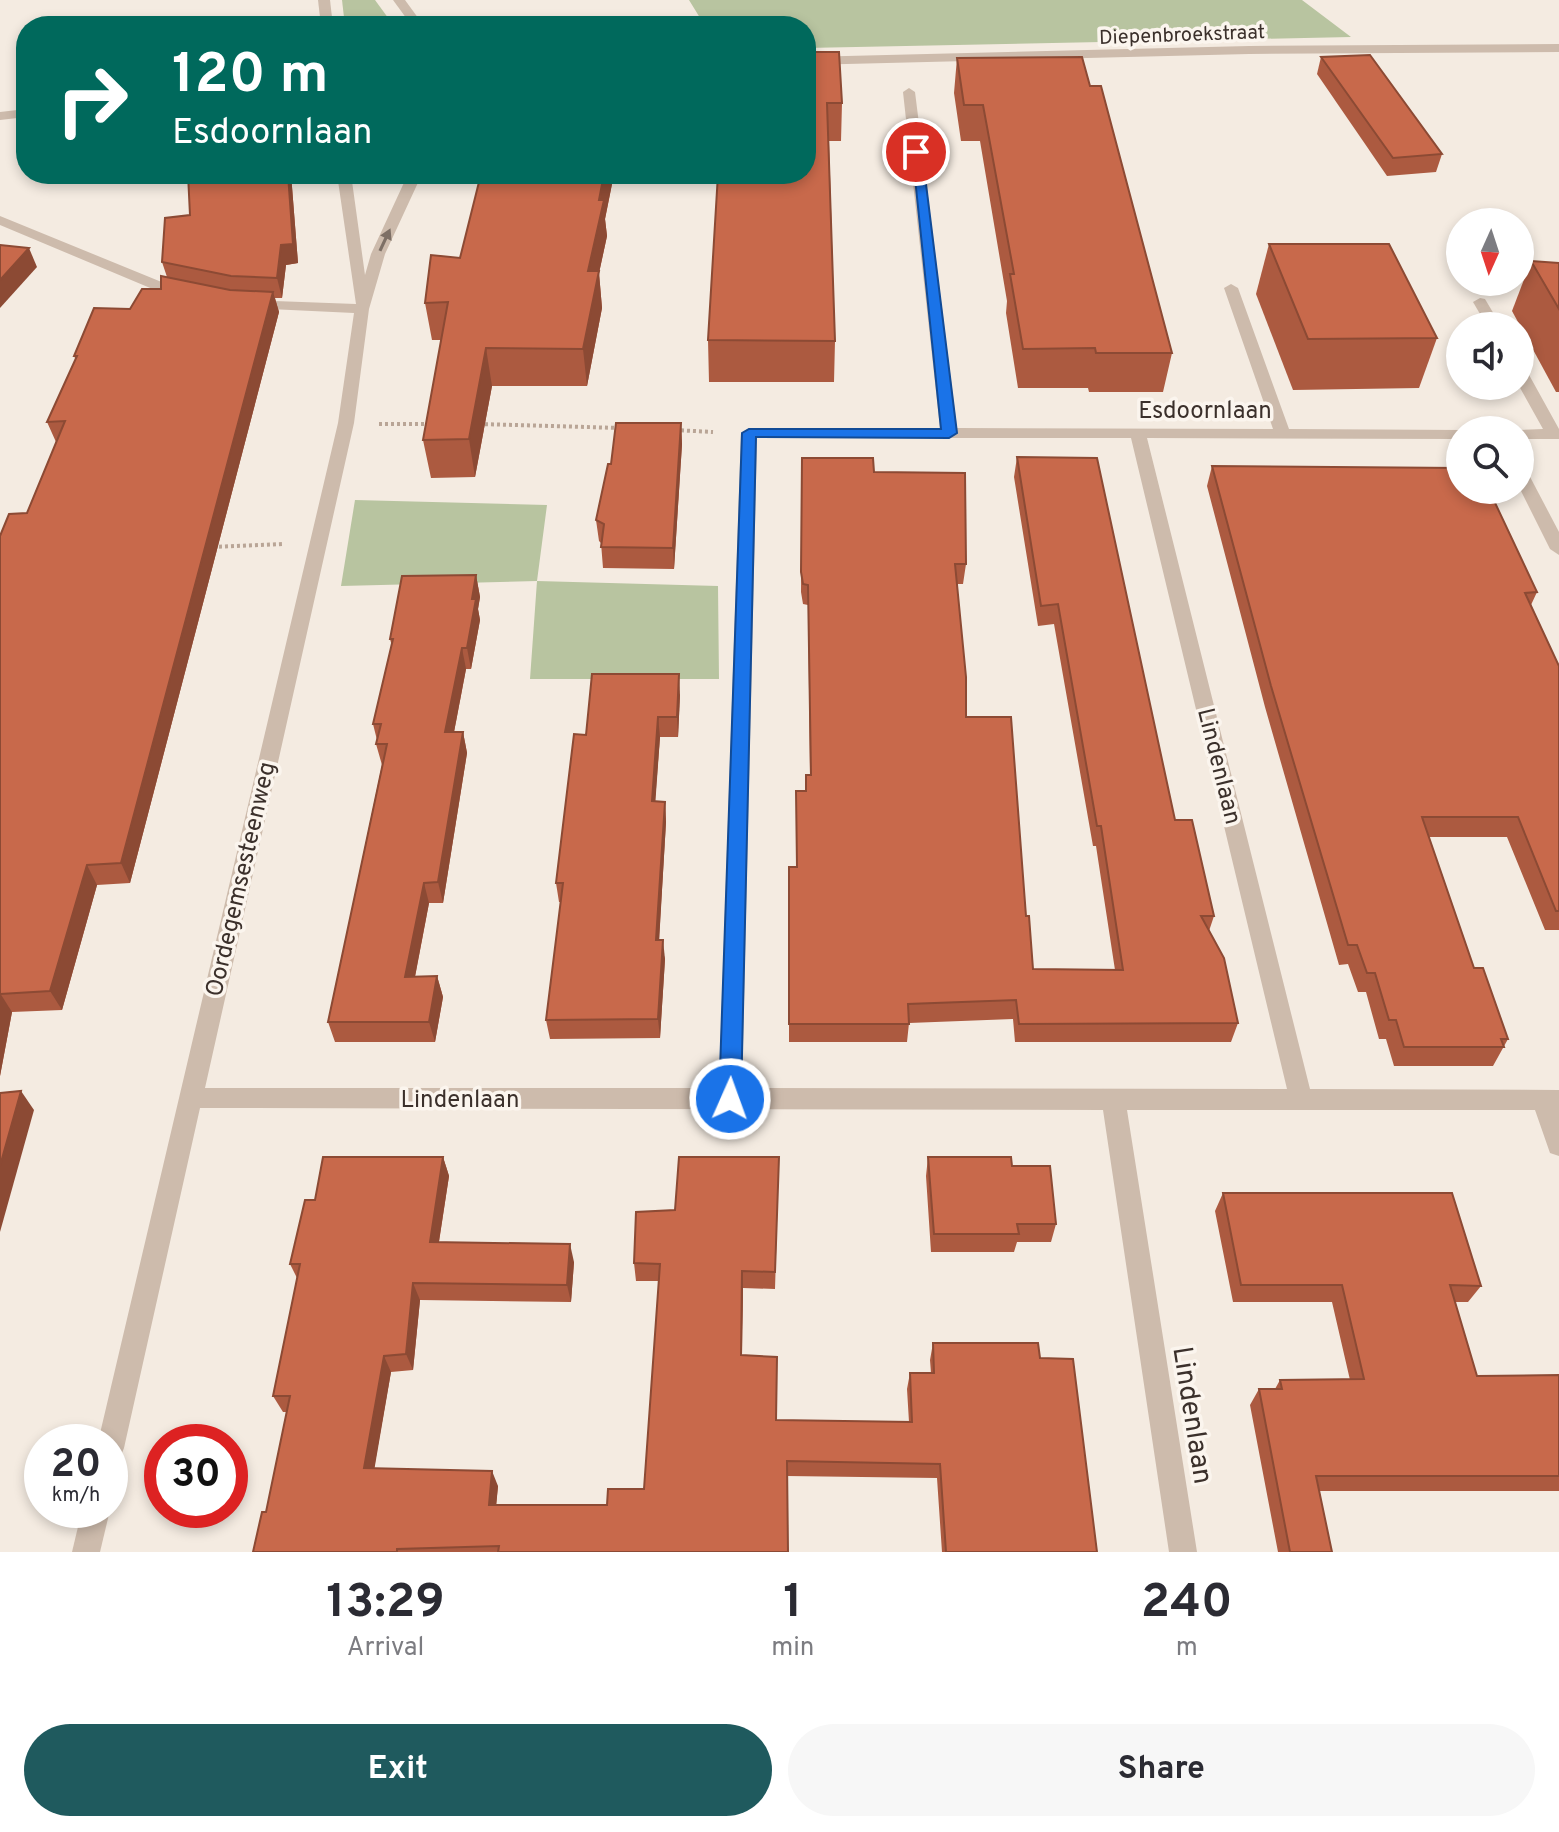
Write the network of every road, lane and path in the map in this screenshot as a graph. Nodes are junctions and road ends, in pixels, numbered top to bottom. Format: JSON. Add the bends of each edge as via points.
{"nodes":[{"id":1,"x":1559,"y":48,"type":"edge"},
{"id":2,"x":816,"y":61,"type":"edge"},
{"id":3,"x":909,"y":92,"type":"dead end"},
{"id":4,"x":345,"y":184,"type":"edge"},
{"id":5,"x":410,"y":184,"type":"edge"},
{"id":6,"x":0,"y":220,"type":"edge"},
{"id":7,"x":1231,"y":288,"type":"dead end"},
{"id":8,"x":206,"y":296,"type":"edge"},
{"id":9,"x":1480,"y":302,"type":"dead end"},
{"id":10,"x":236,"y":303,"type":"edge"},
{"id":11,"x":362,"y":309,"type":"junction"},
{"id":12,"x":1486,"y":312,"type":"edge"},
{"id":13,"x":1534,"y":397,"type":"edge"},
{"id":14,"x":346,"y":423,"type":"junction"},
{"id":15,"x":440,"y":424,"type":"edge"},
{"id":16,"x":471,"y":424,"type":"edge"},
{"id":17,"x":626,"y":428,"type":"edge"},
{"id":18,"x":672,"y":430,"type":"edge"},
{"id":19,"x":749,"y":433,"type":"junction"},
{"id":20,"x":949,"y":433,"type":"junction"},
{"id":21,"x":1138,"y":434,"type":"junction"},
{"id":22,"x":1283,"y":434,"type":"junction"},
{"id":23,"x":1446,"y":434,"type":"edge"},
{"id":24,"x":1534,"y":434,"type":"edge"},
{"id":25,"x":1556,"y":434,"type":"edge"},
{"id":26,"x":1534,"y":500,"type":"edge"},
{"id":27,"x":317,"y":546,"type":"junction"},
{"id":28,"x":203,"y":548,"type":"edge"},
{"id":29,"x":1559,"y":549,"type":"edge"},
{"id":30,"x":190,"y":1098,"type":"junction"},
{"id":31,"x":730,"y":1099,"type":"junction"},
{"id":32,"x":1113,"y":1099,"type":"junction"},
{"id":33,"x":1301,"y":1099,"type":"junction"},
{"id":34,"x":1551,"y":1100,"type":"edge"},
{"id":35,"x":1559,"y":1145,"type":"edge"},
{"id":36,"x":115,"y":1424,"type":"edge"},
{"id":37,"x":92,"y":1528,"type":"edge"},
{"id":38,"x":86,"y":1552,"type":"edge"},
{"id":39,"x":1183,"y":1552,"type":"edge"}],
"edges":[{"from":1,"to":2,"type":"street","name":"Diepenbroekstraat"},
{"from":3,"to":20,"type":"street"},
{"from":4,"to":11,"type":"street","name":"Oordegemsesteenweg"},
{"from":11,"to":5,"type":"street","name":"Oordegemsesteenweg","one_way":true,"via":[[378,254]]},
{"from":6,"to":8,"type":"street","via":[[160,287]]},
{"from":7,"to":22,"type":"street"},
{"from":9,"to":12,"type":"street"},
{"from":10,"to":11,"type":"street"},
{"from":11,"to":14,"type":"street","name":"Oordegemsesteenweg"},
{"from":13,"to":25,"type":"street"},
{"from":14,"to":15,"type":"path"},
{"from":14,"to":27,"type":"street","name":"Oordegemsesteenweg"},
{"from":16,"to":17,"type":"path"},
{"from":18,"to":19,"type":"path"},
{"from":19,"to":20,"type":"street","name":"Esdoornlaan"},
{"from":19,"to":31,"type":"street"},
{"from":20,"to":21,"type":"street","name":"Esdoornlaan"},
{"from":21,"to":22,"type":"street","name":"Esdoornlaan"},
{"from":21,"to":33,"type":"street","name":"Lindenlaan"},
{"from":22,"to":23,"type":"street","name":"Esdoornlaan"},
{"from":24,"to":25,"type":"street"},
{"from":26,"to":29,"type":"street"},
{"from":27,"to":28,"type":"path"},
{"from":27,"to":30,"type":"street","name":"Oordegemsesteenweg"},
{"from":30,"to":31,"type":"street","name":"Lindenlaan"},
{"from":30,"to":36,"type":"street","name":"Oordegemsesteenweg"},
{"from":31,"to":32,"type":"street","name":"Lindenlaan"},
{"from":32,"to":33,"type":"street","name":"Lindenlaan"},
{"from":32,"to":39,"type":"street","name":"Lindenlaan"},
{"from":33,"to":34,"type":"street","name":"Lindenlaan"},
{"from":34,"to":35,"type":"street","name":"Lindenlaan"},
{"from":37,"to":38,"type":"street"}]}
